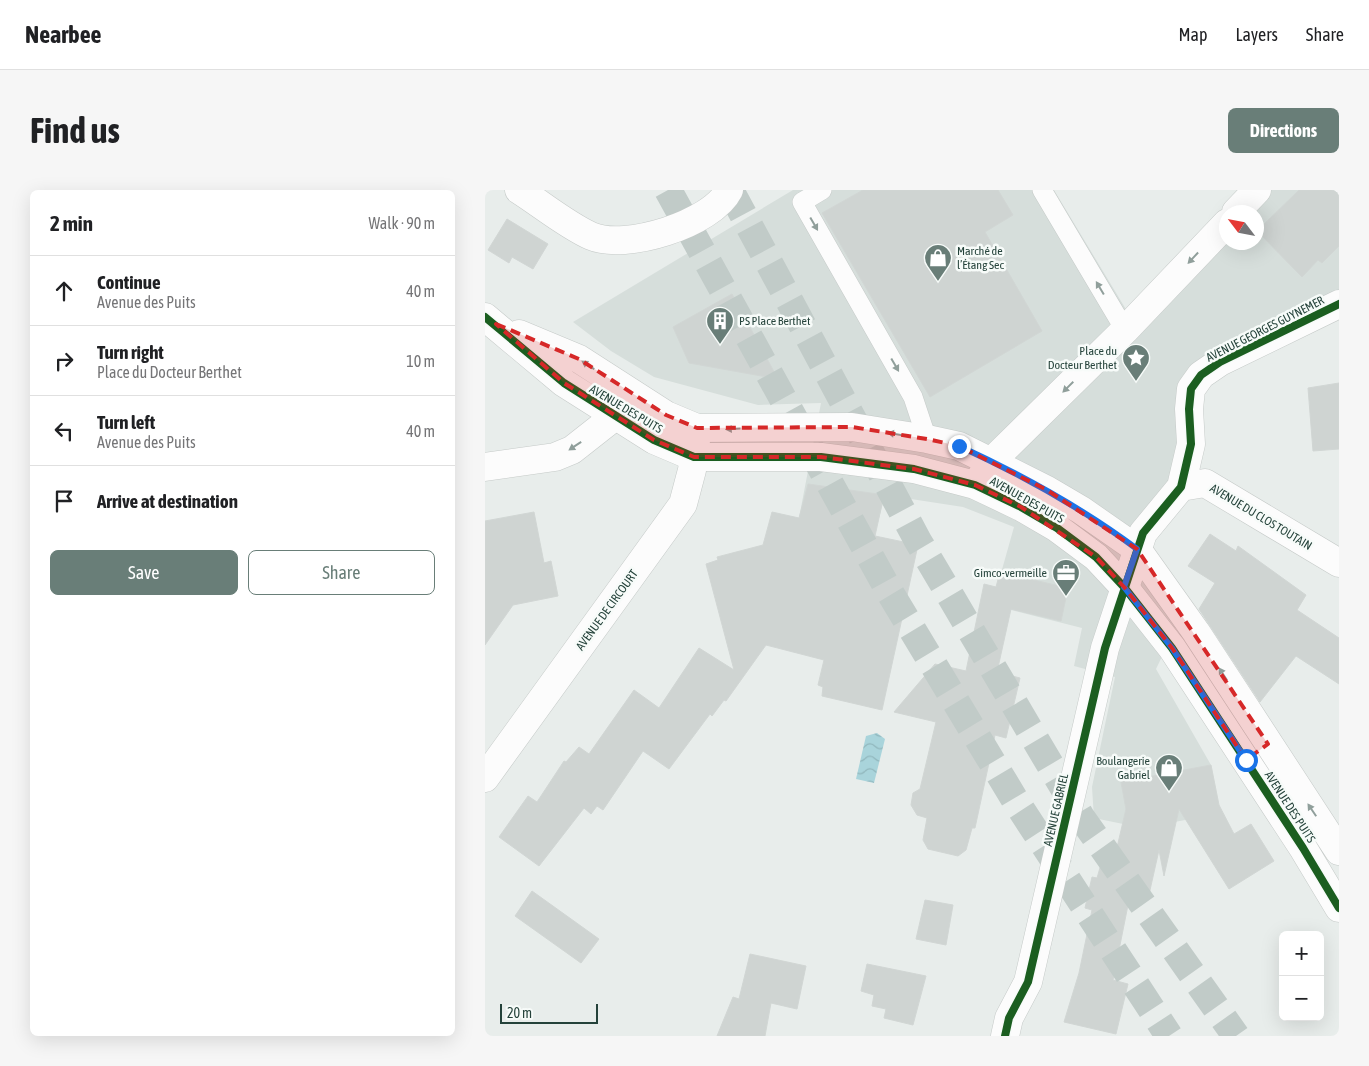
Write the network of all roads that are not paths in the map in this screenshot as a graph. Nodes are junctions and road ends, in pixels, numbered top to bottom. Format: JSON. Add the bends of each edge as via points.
{"nodes":[{"id":1,"x":519,"y":190,"type":"edge"},
{"id":2,"x":729,"y":190,"type":"edge"},
{"id":3,"x":822,"y":190,"type":"edge"},
{"id":4,"x":1042,"y":190,"type":"edge"},
{"id":5,"x":1257,"y":190,"type":"edge"},
{"id":6,"x":1243,"y":205,"type":"edge"},
{"id":7,"x":1219,"y":231,"type":"edge"},
{"id":8,"x":1339,"y":304,"type":"edge"},
{"id":9,"x":491,"y":320,"type":"edge"},
{"id":10,"x":1125,"y":330,"type":"junction"},
{"id":11,"x":639,"y":398,"type":"junction"},
{"id":12,"x":613,"y":416,"type":"junction"},
{"id":13,"x":697,"y":428,"type":"junction"},
{"id":14,"x":927,"y":439,"type":"junction"},
{"id":15,"x":694,"y":457,"type":"junction"},
{"id":16,"x":992,"y":462,"type":"junction"},
{"id":17,"x":485,"y":466,"type":"edge"},
{"id":18,"x":975,"y":485,"type":"junction"},
{"id":19,"x":1181,"y":487,"type":"junction"},
{"id":20,"x":1137,"y":549,"type":"junction"},
{"id":21,"x":1339,"y":564,"type":"edge"},
{"id":22,"x":1124,"y":587,"type":"junction"},
{"id":23,"x":1268,"y":744,"type":"junction"},
{"id":24,"x":1246,"y":760,"type":"junction"},
{"id":25,"x":485,"y":778,"type":"edge"},
{"id":26,"x":1339,"y":851,"type":"edge"},
{"id":27,"x":1339,"y":908,"type":"edge"},
{"id":28,"x":1005,"y":1036,"type":"edge"}],
"edges":[{"from":1,"to":2,"type":"street","via":[[591,236],[605,239],[674,230],[709,213]]},
{"from":3,"to":14,"type":"lane","one_way":true,"via":[[802,202],[913,397]]},
{"from":10,"to":4,"type":"lane","one_way":true},
{"from":5,"to":6,"type":"street"},
{"from":7,"to":10,"type":"street","one_way":true},
{"from":8,"to":19,"type":"street","name":"AVENUE GEORGES GUYNEMER","via":[[1220,362],[1201,375],[1191,389],[1191,444]]},
{"from":11,"to":9,"type":"street","name":"AVENUE DES PUITS","one_way":true,"via":[[579,359]]},
{"from":9,"to":12,"type":"street","name":"AVENUE DES PUITS","via":[[564,383]]},
{"from":10,"to":16,"type":"street","one_way":true},
{"from":11,"to":12,"type":"street"},
{"from":11,"to":13,"type":"street","name":"AVENUE DES PUITS","via":[[666,415]]},
{"from":12,"to":15,"type":"street","name":"AVENUE DES PUITS","via":[[654,440]]},
{"from":12,"to":17,"type":"street","one_way":true,"via":[[572,450],[555,456]]},
{"from":14,"to":13,"type":"street","name":"AVENUE DES PUITS","one_way":true,"via":[[852,427]]},
{"from":13,"to":15,"type":"street","name":"AVENUE DE CIRCOURT"},
{"from":14,"to":16,"type":"street","name":"AVENUE DES PUITS","via":[[959,446]]},
{"from":15,"to":18,"type":"street","name":"AVENUE DES PUITS","via":[[821,457],[914,469]]},
{"from":15,"to":25,"type":"street","name":"AVENUE DE CIRCOURT","via":[[683,504]]},
{"from":16,"to":18,"type":"street"},
{"from":16,"to":20,"type":"street","name":"AVENUE DES PUITS","via":[[1081,510]]},
{"from":18,"to":22,"type":"street","name":"AVENUE DES PUITS","via":[[1057,528],[1096,557]]},
{"from":19,"to":20,"type":"street","via":[[1143,533]]},
{"from":19,"to":21,"type":"street","name":"AVENUE DU CLOS TOUTAIN","via":[[1205,483]]},
{"from":20,"to":22,"type":"street"},
{"from":23,"to":20,"type":"street","name":"AVENUE DES PUITS","one_way":true,"via":[[1196,632]]},
{"from":22,"to":24,"type":"street","name":"AVENUE DES PUITS","via":[[1172,648]]},
{"from":22,"to":28,"type":"street","name":"AVENUE GABRIEL","via":[[1105,648],[1028,982],[1009,1018]]},
{"from":23,"to":24,"type":"street"},
{"from":26,"to":23,"type":"street","name":"AVENUE DES PUITS","one_way":true},
{"from":24,"to":27,"type":"street","name":"AVENUE DES PUITS"}]}
